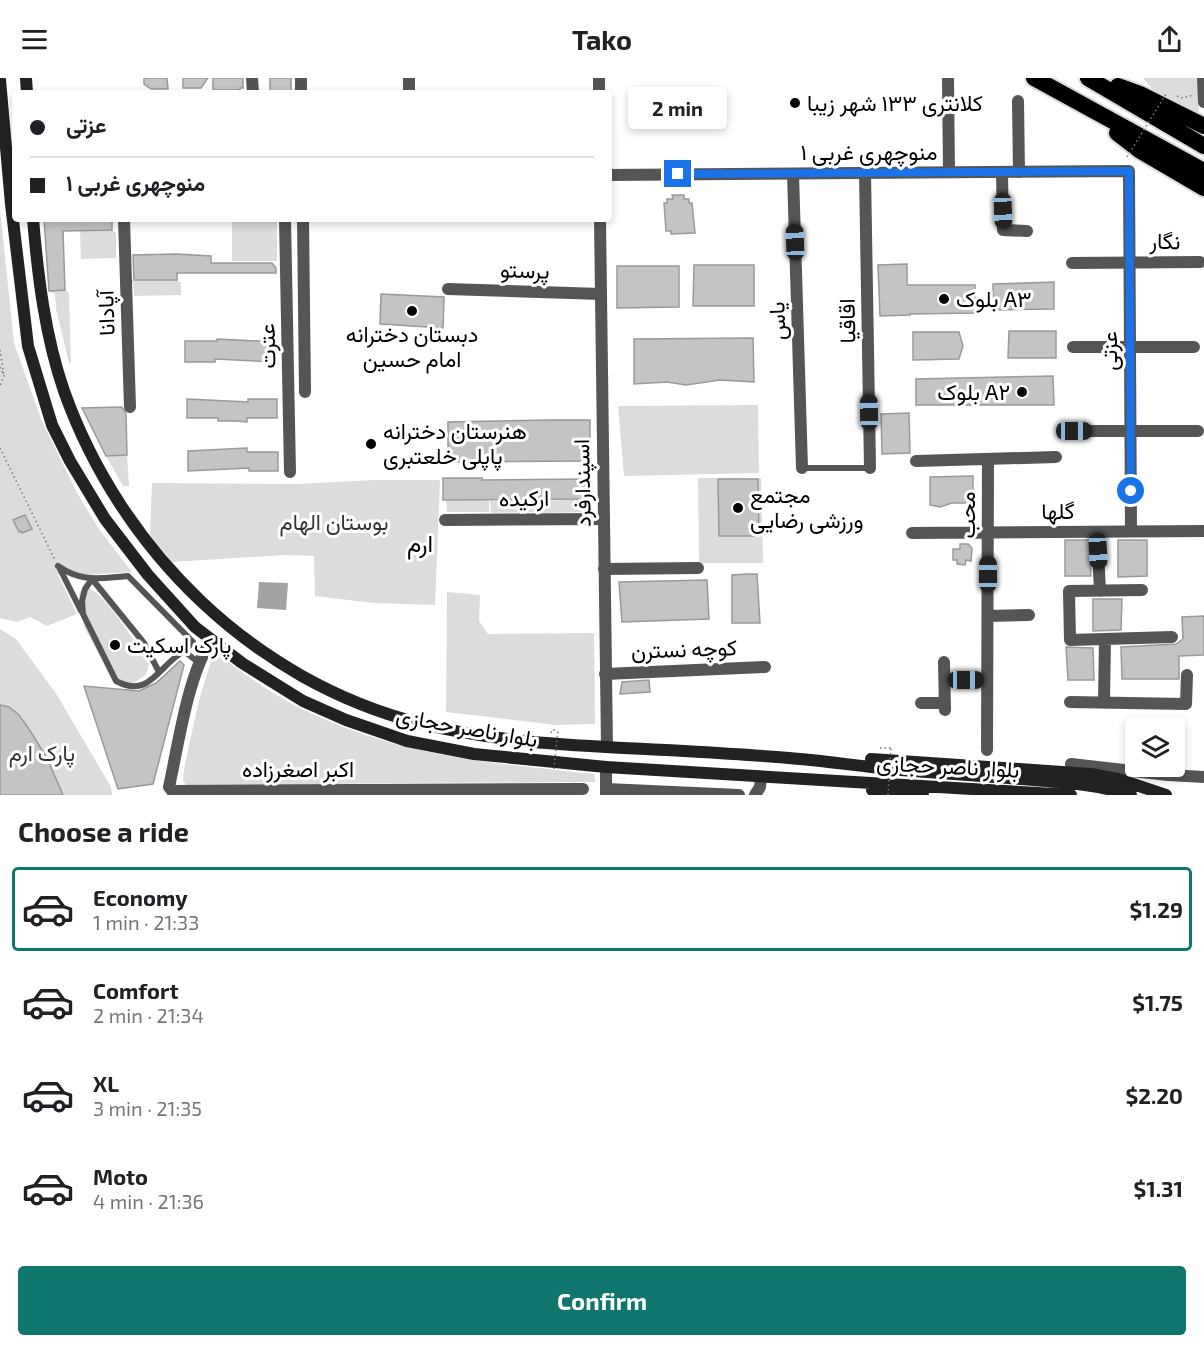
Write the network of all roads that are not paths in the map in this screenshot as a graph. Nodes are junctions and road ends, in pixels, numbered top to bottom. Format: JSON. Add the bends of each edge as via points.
{"nodes":[{"id":1,"x":948,"y":78,"type":"edge"},
{"id":2,"x":1034,"y":78,"type":"edge"},
{"id":3,"x":1088,"y":78,"type":"edge"},
{"id":4,"x":1095,"y":78,"type":"edge"},
{"id":5,"x":1203,"y":78,"type":"edge"},
{"id":6,"x":0,"y":80,"type":"edge"},
{"id":7,"x":1071,"y":99,"type":"junction"},
{"id":8,"x":1018,"y":101,"type":"dead end"},
{"id":9,"x":1204,"y":102,"type":"edge"},
{"id":10,"x":1204,"y":126,"type":"edge"},
{"id":11,"x":1204,"y":146,"type":"edge"},
{"id":12,"x":1129,"y":171,"type":"joint"},
{"id":13,"x":1204,"y":171,"type":"edge"},
{"id":14,"x":948,"y":172,"type":"junction"},
{"id":15,"x":1002,"y":172,"type":"junction"},
{"id":16,"x":1019,"y":172,"type":"junction"},
{"id":17,"x":865,"y":173,"type":"junction"},
{"id":18,"x":793,"y":174,"type":"junction"},
{"id":19,"x":612,"y":175,"type":"edge"},
{"id":20,"x":1204,"y":188,"type":"edge"},
{"id":21,"x":12,"y":212,"type":"edge"},
{"id":22,"x":13,"y":222,"type":"edge"},
{"id":23,"x":33,"y":222,"type":"edge"},
{"id":24,"x":123,"y":222,"type":"edge"},
{"id":25,"x":285,"y":222,"type":"edge"},
{"id":26,"x":303,"y":222,"type":"edge"},
{"id":27,"x":600,"y":222,"type":"edge"},
{"id":28,"x":1027,"y":231,"type":"dead end"},
{"id":29,"x":1130,"y":262,"type":"junction"},
{"id":30,"x":1200,"y":262,"type":"dead end"},
{"id":31,"x":1072,"y":263,"type":"dead end"},
{"id":32,"x":448,"y":289,"type":"dead end"},
{"id":33,"x":601,"y":294,"type":"junction"},
{"id":34,"x":1073,"y":347,"type":"dead end"},
{"id":35,"x":1130,"y":347,"type":"junction"},
{"id":36,"x":1194,"y":347,"type":"dead end"},
{"id":37,"x":305,"y":392,"type":"dead end"},
{"id":38,"x":130,"y":406,"type":"dead end"},
{"id":39,"x":1074,"y":431,"type":"dead end"},
{"id":40,"x":1198,"y":431,"type":"dead end"},
{"id":41,"x":1131,"y":432,"type":"junction"},
{"id":42,"x":1056,"y":457,"type":"dead end"},
{"id":43,"x":988,"y":459,"type":"junction"},
{"id":44,"x":916,"y":461,"type":"dead end"},
{"id":45,"x":802,"y":468,"type":"joint"},
{"id":46,"x":870,"y":468,"type":"joint"},
{"id":47,"x":290,"y":472,"type":"dead end"},
{"id":48,"x":604,"y":519,"type":"junction"},
{"id":49,"x":446,"y":520,"type":"dead end"},
{"id":50,"x":1097,"y":531,"type":"junction"},
{"id":51,"x":1131,"y":531,"type":"junction"},
{"id":52,"x":1204,"y":531,"type":"edge"},
{"id":53,"x":988,"y":532,"type":"junction"},
{"id":54,"x":912,"y":533,"type":"dead end"},
{"id":55,"x":698,"y":568,"type":"dead end"},
{"id":56,"x":604,"y":569,"type":"junction"},
{"id":57,"x":92,"y":579,"type":"junction"},
{"id":58,"x":1142,"y":590,"type":"dead end"},
{"id":59,"x":1100,"y":591,"type":"junction"},
{"id":60,"x":82,"y":614,"type":"junction"},
{"id":61,"x":1029,"y":615,"type":"dead end"},
{"id":62,"x":988,"y":616,"type":"junction"},
{"id":63,"x":1172,"y":637,"type":"dead end"},
{"id":64,"x":1106,"y":640,"type":"junction"},
{"id":65,"x":193,"y":642,"type":"junction"},
{"id":66,"x":208,"y":646,"type":"junction"},
{"id":67,"x":184,"y":651,"type":"junction"},
{"id":68,"x":944,"y":662,"type":"dead end"},
{"id":69,"x":199,"y":663,"type":"junction"},
{"id":70,"x":765,"y":667,"type":"dead end"},
{"id":71,"x":159,"y":672,"type":"junction"},
{"id":72,"x":605,"y":674,"type":"junction"},
{"id":73,"x":1187,"y":675,"type":"dead end"},
{"id":74,"x":987,"y":680,"type":"junction"},
{"id":75,"x":945,"y":681,"type":"junction"},
{"id":76,"x":1104,"y":701,"type":"junction"},
{"id":77,"x":1070,"y":702,"type":"dead end"},
{"id":78,"x":921,"y":703,"type":"dead end"},
{"id":79,"x":607,"y":747,"type":"junction"},
{"id":80,"x":987,"y":750,"type":"dead end"},
{"id":81,"x":789,"y":758,"type":"junction"},
{"id":82,"x":1071,"y":764,"type":"dead end"},
{"id":83,"x":606,"y":768,"type":"junction"},
{"id":84,"x":761,"y":777,"type":"junction"},
{"id":85,"x":1204,"y":777,"type":"edge"},
{"id":86,"x":790,"y":779,"type":"junction"},
{"id":87,"x":583,"y":789,"type":"dead end"},
{"id":88,"x":606,"y":792,"type":"edge"},
{"id":89,"x":444,"y":793,"type":"edge"},
{"id":90,"x":739,"y":795,"type":"edge"},
{"id":91,"x":755,"y":795,"type":"edge"},
{"id":92,"x":922,"y":795,"type":"edge"},
{"id":93,"x":1071,"y":795,"type":"edge"},
{"id":94,"x":1131,"y":795,"type":"edge"},
{"id":95,"x":1166,"y":795,"type":"edge"}],
"edges":[{"from":1,"to":14,"type":"street"},
{"from":2,"to":7,"type":"highway"},
{"from":3,"to":11,"type":"highway"},
{"from":4,"to":10,"type":"highway","via":[[1140,94]]},
{"from":5,"to":9,"type":"street"},
{"from":6,"to":21,"type":"main road","name":"بلوار ناصر حجازی"},
{"from":7,"to":13,"type":"highway"},
{"from":7,"to":20,"type":"highway","via":[[1139,150]]},
{"from":8,"to":16,"type":"street"},
{"from":12,"to":16,"type":"street","name":"منوچهری غربی ۱"},
{"from":12,"to":29,"type":"street","name":"عزتی"},
{"from":14,"to":15,"type":"street","name":"منوچهری غربی ۱"},
{"from":14,"to":17,"type":"street","name":"منوچهری غربی ۱"},
{"from":15,"to":16,"type":"street","name":"منوچهری غربی ۱"},
{"from":15,"to":28,"type":"street","via":[[1003,230]]},
{"from":17,"to":18,"type":"street","name":"منوچهری غربی ۱"},
{"from":17,"to":46,"type":"street","name":"اقاقیا"},
{"from":18,"to":19,"type":"street","name":"منوچهری غربی ۱"},
{"from":18,"to":45,"type":"street","name":"یاس"},
{"from":22,"to":66,"type":"main road","name":"بلوار ناصر حجازی","via":[[28,346],[52,425],[105,519]]},
{"from":23,"to":79,"type":"main road","name":"بلوار ناصر حجازی","via":[[44,314],[64,391],[98,470],[146,543],[204,605],[239,635],[292,670],[376,710],[466,733]]},
{"from":24,"to":38,"type":"street","name":"آپادانا"},
{"from":25,"to":47,"type":"street","name":"عترت"},
{"from":26,"to":37,"type":"street"},
{"from":27,"to":33,"type":"street","name":"اسپندارفرد"},
{"from":29,"to":30,"type":"street","name":"نگار"},
{"from":29,"to":31,"type":"street","name":"نگار"},
{"from":29,"to":35,"type":"street","name":"عزتی"},
{"from":32,"to":33,"type":"street","name":"پرستو"},
{"from":33,"to":48,"type":"street","name":"اسپندارفرد"},
{"from":34,"to":35,"type":"street"},
{"from":35,"to":36,"type":"street"},
{"from":35,"to":41,"type":"street","name":"عزتی"},
{"from":39,"to":41,"type":"street"},
{"from":40,"to":41,"type":"street"},
{"from":41,"to":51,"type":"street","name":"عزتی"},
{"from":42,"to":43,"type":"street"},
{"from":43,"to":44,"type":"street"},
{"from":43,"to":53,"type":"street","name":"محب"},
{"from":45,"to":46,"type":"lane"},
{"from":48,"to":49,"type":"street","name":"ارکیده"},
{"from":48,"to":56,"type":"street","name":"اسپندارفرد"},
{"from":50,"to":51,"type":"street","name":"گلها"},
{"from":50,"to":53,"type":"street","name":"گلها"},
{"from":50,"to":59,"type":"street"},
{"from":51,"to":52,"type":"street","name":"گلها"},
{"from":53,"to":54,"type":"street","name":"گلها"},
{"from":53,"to":62,"type":"street","name":"محب"},
{"from":55,"to":56,"type":"street"},
{"from":56,"to":72,"type":"street","name":"اسپندارفرد"},
{"from":57,"to":60,"type":"lane","via":[[85,589]]},
{"from":57,"to":60,"type":"lane","via":[[58,566]]},
{"from":57,"to":65,"type":"lane","via":[[128,576]]},
{"from":57,"to":71,"type":"lane","via":[[144,643]]},
{"from":58,"to":59,"type":"street"},
{"from":59,"to":64,"type":"street","via":[[1069,591],[1070,640]]},
{"from":60,"to":71,"type":"lane","via":[[116,681],[125,686],[146,685]]},
{"from":61,"to":62,"type":"street"},
{"from":62,"to":74,"type":"street","name":"محب"},
{"from":63,"to":64,"type":"street"},
{"from":64,"to":76,"type":"street"},
{"from":65,"to":66,"type":"lane"},
{"from":65,"to":67,"type":"lane"},
{"from":66,"to":69,"type":"street","name":"اکبر اصغرزاده"},
{"from":66,"to":83,"type":"main road","name":"بلوار ناصر حجازی","via":[[303,700],[387,735],[474,754]]},
{"from":67,"to":69,"type":"lane"},
{"from":67,"to":71,"type":"lane"},
{"from":68,"to":75,"type":"street"},
{"from":69,"to":89,"type":"street","name":"اکبر اصغرزاده","via":[[169,787],[172,791]]},
{"from":70,"to":72,"type":"street","name":"کوچه نسترن"},
{"from":72,"to":79,"type":"street","name":"اسپندارفرد"},
{"from":73,"to":76,"type":"street","via":[[1186,704]]},
{"from":74,"to":75,"type":"street"},
{"from":74,"to":80,"type":"street","name":"محب"},
{"from":75,"to":78,"type":"street","via":[[945,707]]},
{"from":76,"to":77,"type":"street"},
{"from":79,"to":81,"type":"main road","name":"بلوار ناصر حجازی"},
{"from":81,"to":94,"type":"main road","name":"بلوار ناصر حجازی","via":[[1067,782]]},
{"from":81,"to":95,"type":"main road","via":[[901,760],[1066,771],[1118,779]]},
{"from":82,"to":85,"type":"street"},
{"from":83,"to":84,"type":"main road","name":"بلوار ناصر حجازی"},
{"from":83,"to":88,"type":"street"},
{"from":84,"to":86,"type":"main road","name":"بلوار ناصر حجازی"},
{"from":84,"to":91,"type":"street"},
{"from":86,"to":92,"type":"main road"},
{"from":86,"to":93,"type":"main road","name":"بلوار ناصر حجازی"},
{"from":87,"to":89,"type":"street","name":"اکبر اصغرزاده"},
{"from":88,"to":90,"type":"street"}]}
